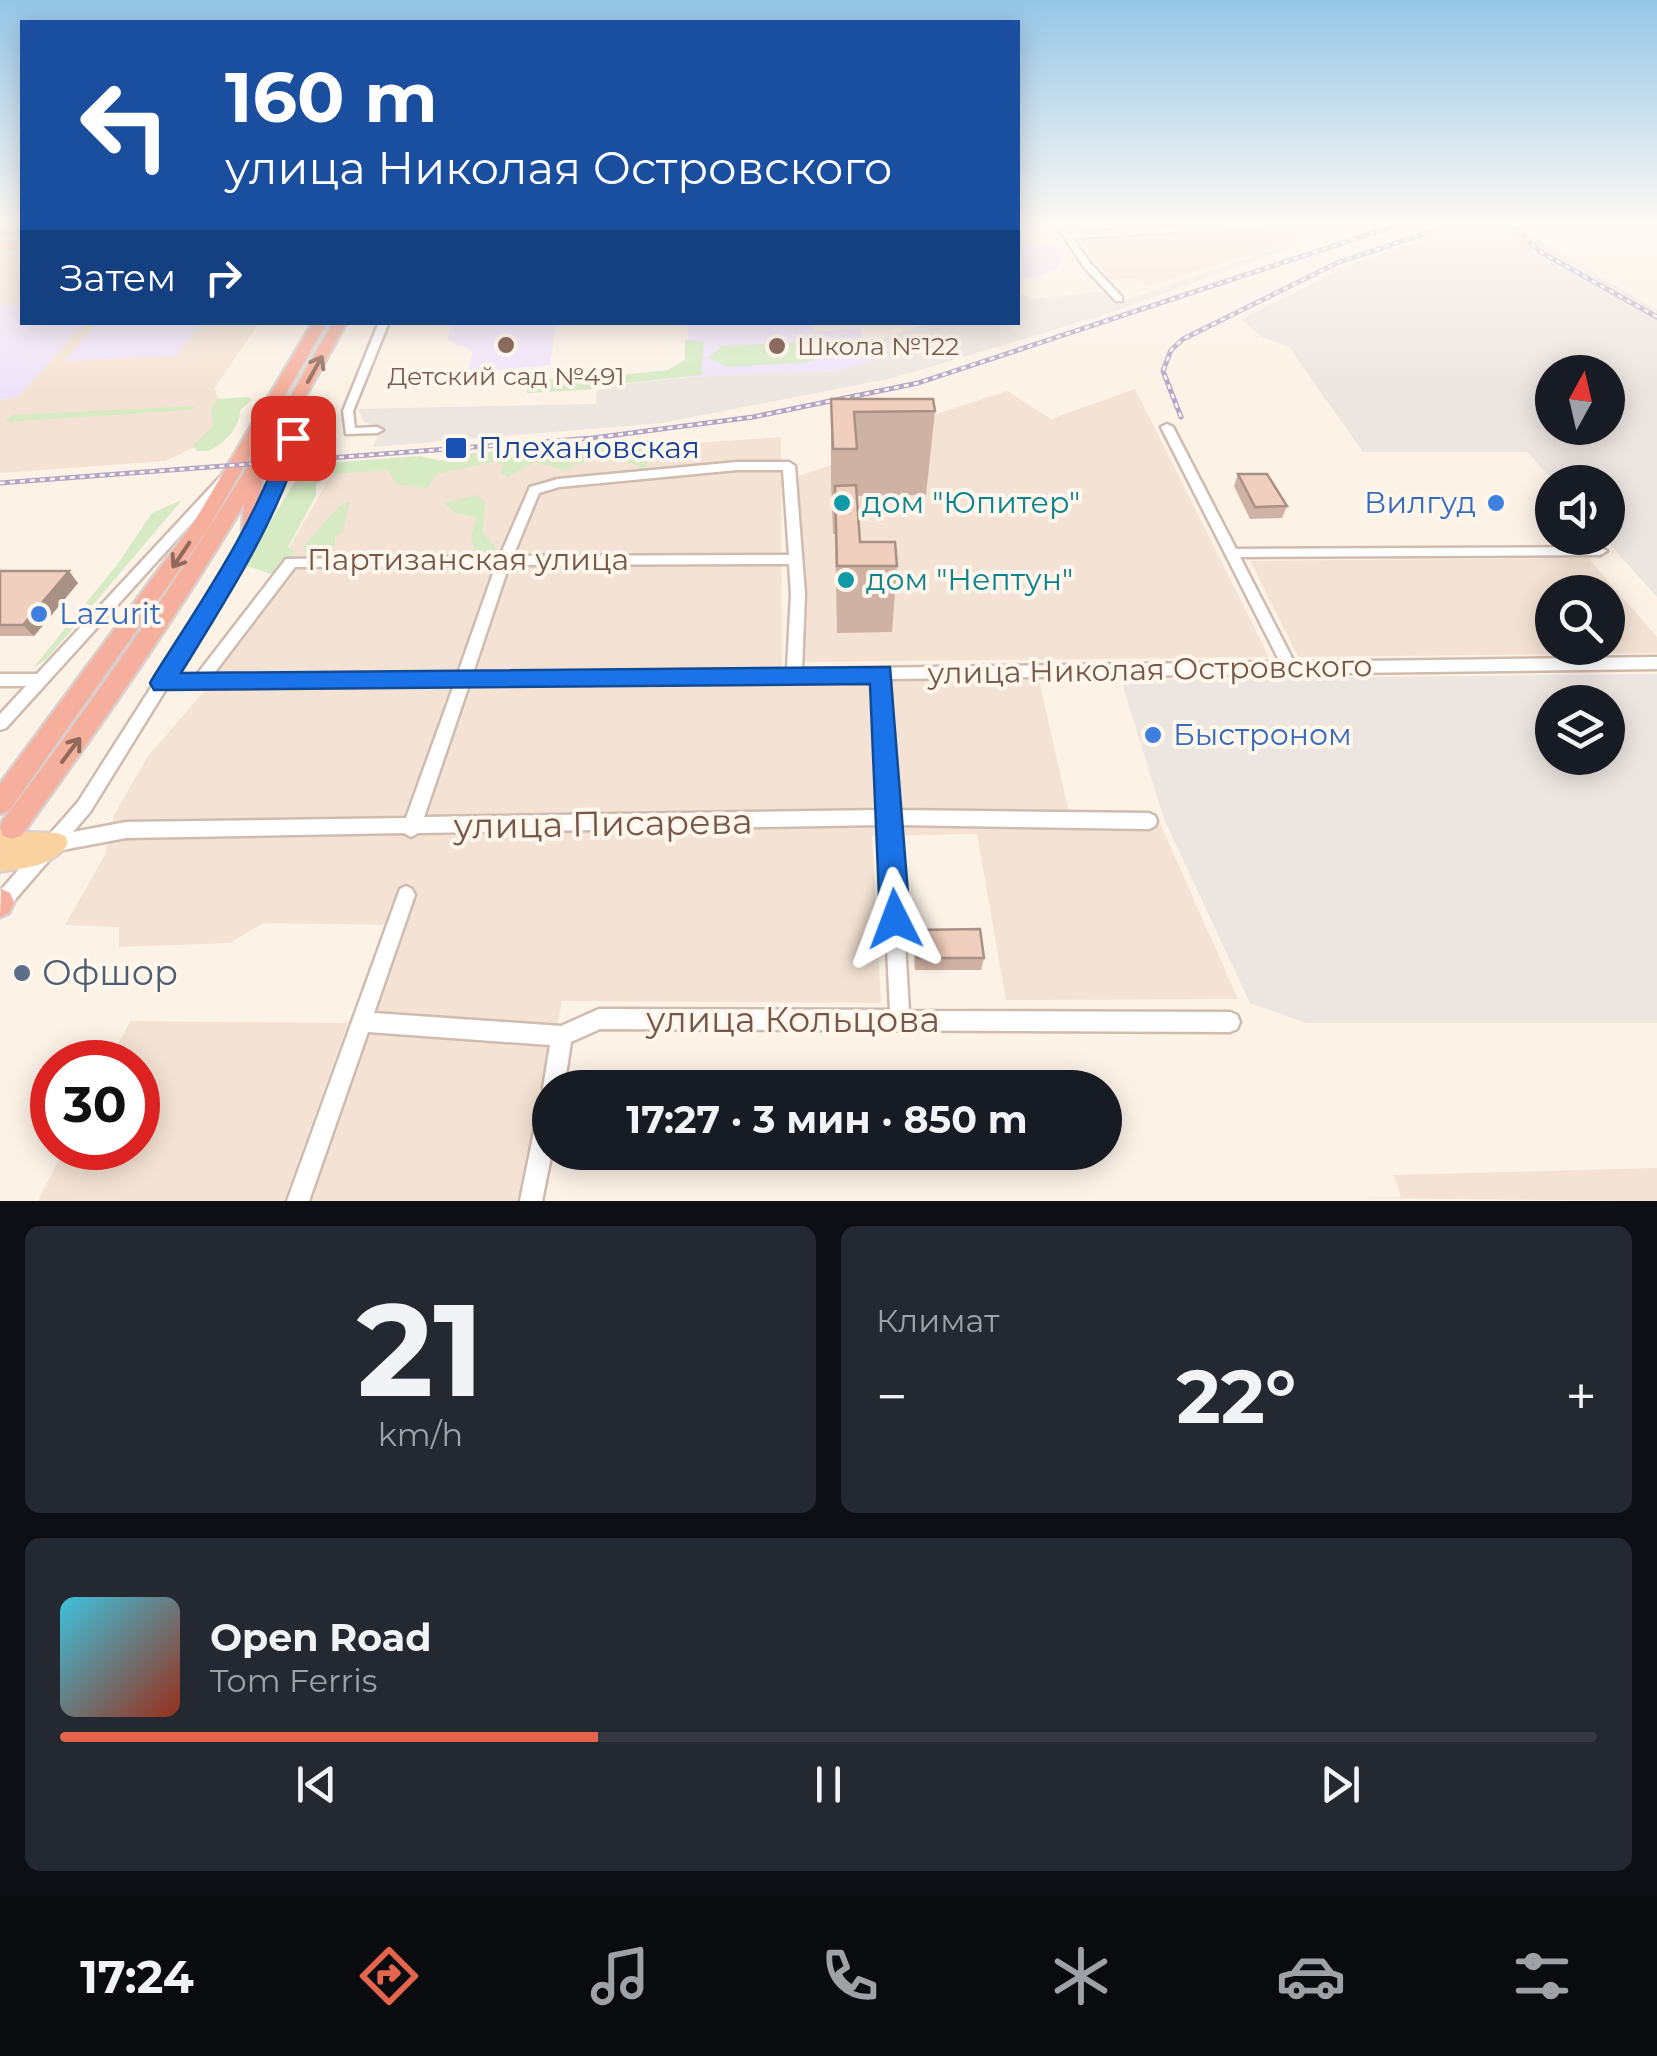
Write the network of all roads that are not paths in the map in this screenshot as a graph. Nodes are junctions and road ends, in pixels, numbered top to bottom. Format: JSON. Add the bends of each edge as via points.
{"nodes":[{"id":1,"x":1100,"y":279,"type":"edge"},
{"id":2,"x":1119,"y":299,"type":"dead end"},
{"id":3,"x":318,"y":325,"type":"edge"},
{"id":4,"x":338,"y":325,"type":"edge"},
{"id":5,"x":383,"y":325,"type":"edge"},
{"id":6,"x":1167,"y":427,"type":"dead end"},
{"id":7,"x":281,"y":430,"type":"junction"},
{"id":8,"x":377,"y":430,"type":"dead end"},
{"id":9,"x":231,"y":472,"type":"junction"},
{"id":10,"x":256,"y":477,"type":"junction"},
{"id":11,"x":252,"y":534,"type":"junction"},
{"id":12,"x":1535,"y":551,"type":"edge"},
{"id":13,"x":1230,"y":553,"type":"junction"},
{"id":14,"x":505,"y":559,"type":"junction"},
{"id":15,"x":796,"y":559,"type":"junction"},
{"id":16,"x":1657,"y":663,"type":"edge"},
{"id":17,"x":1290,"y":668,"type":"junction"},
{"id":18,"x":882,"y":674,"type":"junction"},
{"id":19,"x":794,"y":675,"type":"junction"},
{"id":20,"x":0,"y":680,"type":"edge"},
{"id":21,"x":37,"y":680,"type":"junction"},
{"id":22,"x":466,"y":680,"type":"junction"},
{"id":23,"x":198,"y":682,"type":"junction"},
{"id":24,"x":162,"y":683,"type":"junction"},
{"id":25,"x":0,"y":724,"type":"edge"},
{"id":26,"x":0,"y":804,"type":"edge"},
{"id":27,"x":889,"y":818,"type":"junction"},
{"id":28,"x":1149,"y":822,"type":"dead end"},
{"id":29,"x":411,"y":829,"type":"junction"},
{"id":30,"x":57,"y":843,"type":"junction"},
{"id":31,"x":4,"y":848,"type":"edge"},
{"id":32,"x":406,"y":895,"type":"dead end"},
{"id":33,"x":0,"y":904,"type":"edge"},
{"id":34,"x":900,"y":1020,"type":"junction"},
{"id":35,"x":361,"y":1022,"type":"junction"},
{"id":36,"x":1230,"y":1022,"type":"dead end"},
{"id":37,"x":562,"y":1036,"type":"junction"},
{"id":38,"x":557,"y":1070,"type":"edge"},
{"id":39,"x":537,"y":1170,"type":"edge"},
{"id":40,"x":298,"y":1201,"type":"edge"},
{"id":41,"x":531,"y":1201,"type":"edge"}],
"edges":[{"from":1,"to":2,"type":"street"},
{"from":3,"to":9,"type":"highway"},
{"from":7,"to":4,"type":"highway","one_way":true},
{"from":5,"to":8,"type":"street","via":[[348,411],[350,432]]},
{"from":6,"to":13,"type":"street"},
{"from":7,"to":10,"type":"highway"},
{"from":7,"to":11,"type":"street","via":[[294,443]]},
{"from":9,"to":21,"type":"street"},
{"from":9,"to":26,"type":"highway","one_way":true,"via":[[149,603]]},
{"from":10,"to":11,"type":"highway"},
{"from":31,"to":10,"type":"highway","one_way":true},
{"from":11,"to":24,"type":"street"},
{"from":12,"to":13,"type":"street"},
{"from":13,"to":17,"type":"street"},
{"from":14,"to":15,"type":"street","name":"Партизанская улица"},
{"from":14,"to":15,"type":"street","via":[[534,490],[558,482],[789,466]]},
{"from":14,"to":22,"type":"street"},
{"from":14,"to":23,"type":"street","name":"Партизанская улица","via":[[291,562]]},
{"from":15,"to":19,"type":"street"},
{"from":16,"to":17,"type":"street","name":"улица Николая Островского"},
{"from":17,"to":18,"type":"street","name":"улица Николая Островского"},
{"from":18,"to":19,"type":"street","name":"улица Николая Островского"},
{"from":18,"to":27,"type":"street"},
{"from":19,"to":22,"type":"street","name":"улица Николая Островского"},
{"from":20,"to":21,"type":"street"},
{"from":21,"to":25,"type":"street"},
{"from":22,"to":23,"type":"street","name":"улица Николая Островского"},
{"from":22,"to":29,"type":"street"},
{"from":23,"to":24,"type":"street","name":"улица Николая Островского"},
{"from":24,"to":30,"type":"street"},
{"from":27,"to":28,"type":"street","name":"улица Писарева"},
{"from":27,"to":29,"type":"street","name":"улица Писарева"},
{"from":27,"to":34,"type":"street"},
{"from":29,"to":30,"type":"street","name":"улица Писарева","via":[[126,830]]},
{"from":30,"to":31,"type":"main road","name":"улица Писарева","via":[[36,856]]},
{"from":30,"to":33,"type":"street"},
{"from":32,"to":35,"type":"street"},
{"from":34,"to":36,"type":"street","name":"улица Кольцова"},
{"from":34,"to":37,"type":"street","name":"улица Кольцова","via":[[599,1019]]},
{"from":35,"to":37,"type":"street","name":"улица Кольцова"},
{"from":35,"to":40,"type":"street"},
{"from":37,"to":38,"type":"street"},
{"from":39,"to":41,"type":"street"}]}
